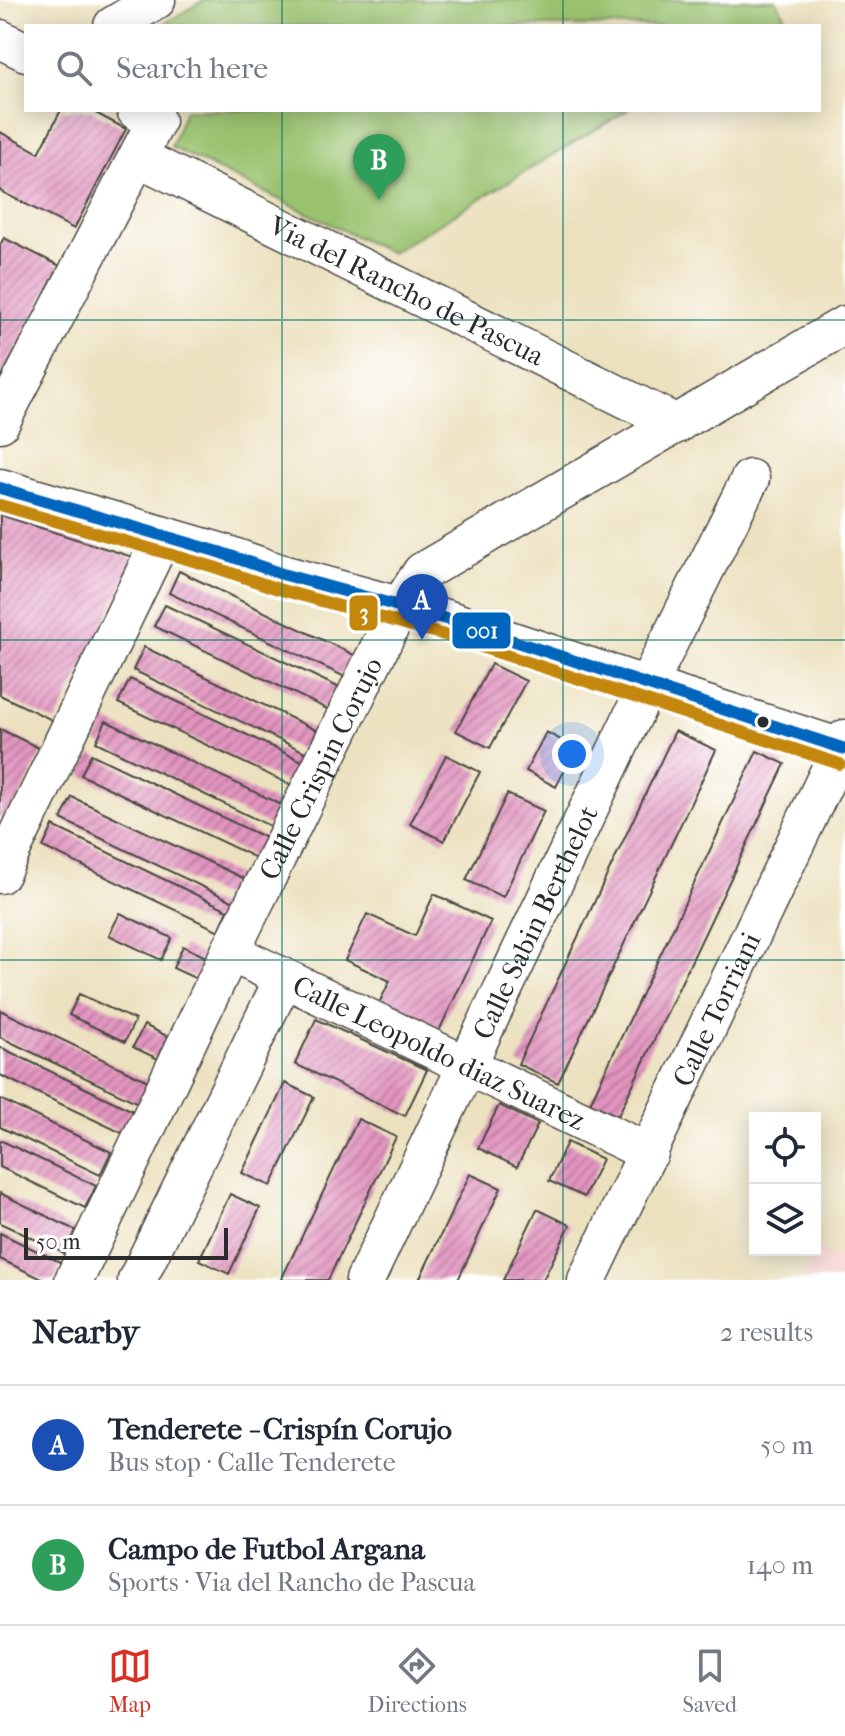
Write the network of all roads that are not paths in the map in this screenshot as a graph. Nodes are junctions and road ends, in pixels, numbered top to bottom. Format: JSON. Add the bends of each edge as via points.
{"nodes":[{"id":1,"x":156,"y":0,"type":"edge"},
{"id":2,"x":116,"y":24,"type":"edge"},
{"id":3,"x":0,"y":39,"type":"edge"},
{"id":4,"x":24,"y":51,"type":"edge"},
{"id":5,"x":146,"y":116,"type":"edge"},
{"id":6,"x":138,"y":157,"type":"junction"},
{"id":7,"x":845,"y":325,"type":"edge"},
{"id":8,"x":0,"y":423,"type":"edge"},
{"id":9,"x":677,"y":424,"type":"junction"},
{"id":10,"x":750,"y":479,"type":"dead end"},
{"id":11,"x":0,"y":488,"type":"edge"},
{"id":12,"x":162,"y":537,"type":"junction"},
{"id":13,"x":400,"y":606,"type":"junction"},
{"id":14,"x":647,"y":686,"type":"junction"},
{"id":15,"x":844,"y":745,"type":"edge"},
{"id":16,"x":0,"y":874,"type":"edge"},
{"id":17,"x":230,"y":952,"type":"junction"},
{"id":18,"x":284,"y":978,"type":"junction"},
{"id":19,"x":468,"y":1067,"type":"junction"},
{"id":20,"x":649,"y":1153,"type":"junction"},
{"id":21,"x":74,"y":1280,"type":"edge"},
{"id":22,"x":137,"y":1280,"type":"edge"},
{"id":23,"x":365,"y":1280,"type":"edge"},
{"id":24,"x":587,"y":1280,"type":"edge"}],
"edges":[{"from":1,"to":2,"type":"street"},
{"from":3,"to":4,"type":"street"},
{"from":5,"to":6,"type":"street"},
{"from":6,"to":8,"type":"street"},
{"from":6,"to":9,"type":"street","name":"Via del Rancho de Pascua"},
{"from":7,"to":9,"type":"street","name":"Calle Crispin Corujo"},
{"from":9,"to":13,"type":"street","name":"Calle Crispin Corujo","via":[[422,572]]},
{"from":10,"to":14,"type":"street","name":"Calle Sabin Berthelot"},
{"from":11,"to":12,"type":"street"},
{"from":12,"to":13,"type":"street"},
{"from":12,"to":16,"type":"street"},
{"from":13,"to":14,"type":"street"},
{"from":13,"to":17,"type":"street","name":"Calle Crispin Corujo"},
{"from":14,"to":15,"type":"street"},
{"from":14,"to":19,"type":"street","name":"Calle Sabin Berthelot"},
{"from":15,"to":20,"type":"street","name":"Calle Torriani"},
{"from":17,"to":18,"type":"street","name":"Calle Leopoldo diaz Suarez"},
{"from":17,"to":21,"type":"street","name":"Calle Crispin Corujo"},
{"from":18,"to":19,"type":"street","name":"Calle Leopoldo diaz Suarez"},
{"from":18,"to":22,"type":"street"},
{"from":19,"to":20,"type":"street","name":"Calle Leopoldo diaz Suarez"},
{"from":19,"to":23,"type":"street","name":"Calle Sabin Berthelot"},
{"from":20,"to":24,"type":"street","name":"Calle Torriani"}]}
